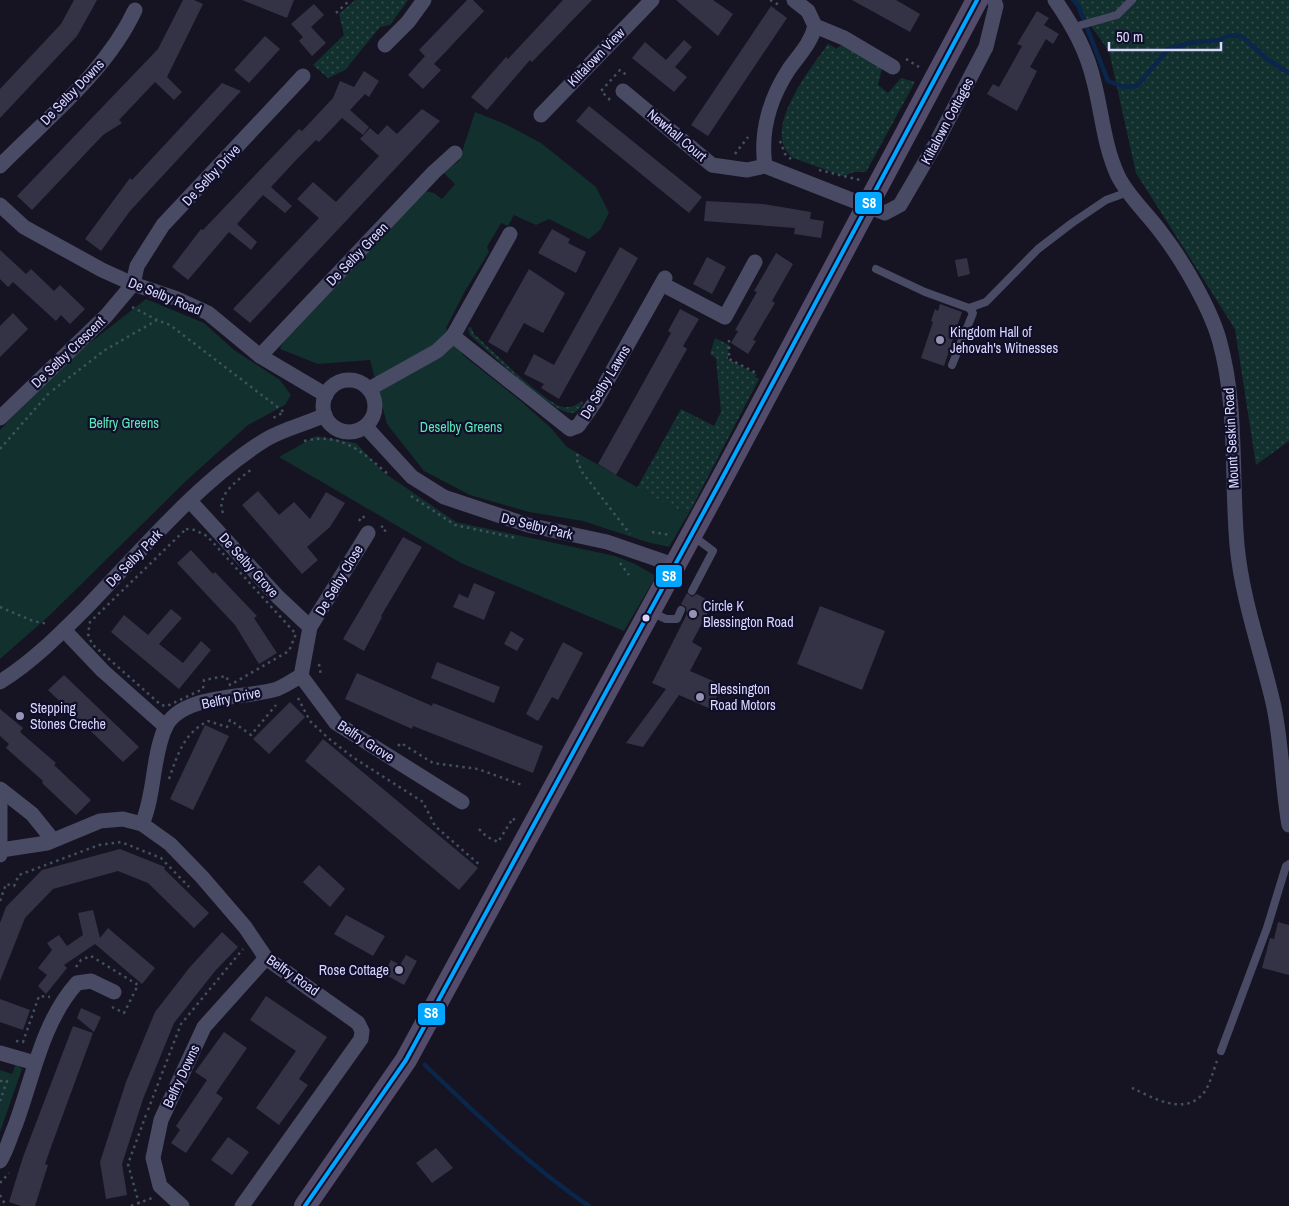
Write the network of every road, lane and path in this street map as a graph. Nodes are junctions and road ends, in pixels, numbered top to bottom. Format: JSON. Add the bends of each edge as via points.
{"nodes":[{"id":1,"x":350,"y":0,"type":"edge"},
{"id":2,"x":424,"y":0,"type":"edge"},
{"id":3,"x":652,"y":0,"type":"edge"},
{"id":4,"x":770,"y":0,"type":"edge"},
{"id":5,"x":977,"y":0,"type":"edge"},
{"id":6,"x":994,"y":0,"type":"edge"},
{"id":7,"x":1054,"y":0,"type":"edge"},
{"id":8,"x":1132,"y":0,"type":"edge"},
{"id":9,"x":790,"y":4,"type":"edge"},
{"id":10,"x":135,"y":10,"type":"dead end"},
{"id":11,"x":336,"y":13,"type":"dead end"},
{"id":12,"x":1082,"y":25,"type":"junction"},
{"id":13,"x":815,"y":26,"type":"junction"},
{"id":14,"x":385,"y":45,"type":"dead end"},
{"id":15,"x":893,"y":66,"type":"dead end"},
{"id":16,"x":303,"y":76,"type":"dead end"},
{"id":17,"x":623,"y":91,"type":"junction"},
{"id":18,"x":540,"y":115,"type":"dead end"},
{"id":19,"x":749,"y":133,"type":"dead end"},
{"id":20,"x":779,"y":137,"type":"dead end"},
{"id":21,"x":455,"y":153,"type":"dead end"},
{"id":22,"x":731,"y":155,"type":"dead end"},
{"id":23,"x":792,"y":160,"type":"dead end"},
{"id":24,"x":0,"y":166,"type":"edge"},
{"id":25,"x":765,"y":166,"type":"junction"},
{"id":26,"x":816,"y":168,"type":"dead end"},
{"id":27,"x":867,"y":178,"type":"dead end"},
{"id":28,"x":1128,"y":192,"type":"junction"},
{"id":29,"x":0,"y":205,"type":"edge"},
{"id":30,"x":867,"y":205,"type":"junction"},
{"id":31,"x":510,"y":234,"type":"dead end"},
{"id":32,"x":755,"y":262,"type":"dead end"},
{"id":33,"x":876,"y":269,"type":"dead end"},
{"id":34,"x":132,"y":284,"type":"junction"},
{"id":35,"x":131,"y":307,"type":"dead end"},
{"id":36,"x":969,"y":308,"type":"junction"},
{"id":37,"x":157,"y":320,"type":"junction"},
{"id":38,"x":453,"y":336,"type":"junction"},
{"id":39,"x":729,"y":340,"type":"dead end"},
{"id":40,"x":260,"y":356,"type":"junction"},
{"id":41,"x":952,"y":365,"type":"dead end"},
{"id":42,"x":764,"y":377,"type":"dead end"},
{"id":43,"x":369,"y":389,"type":"junction"},
{"id":44,"x":326,"y":395,"type":"junction"},
{"id":45,"x":324,"y":415,"type":"junction"},
{"id":46,"x":0,"y":418,"type":"edge"},
{"id":47,"x":267,"y":421,"type":"dead end"},
{"id":48,"x":366,"y":427,"type":"junction"},
{"id":49,"x":300,"y":442,"type":"dead end"},
{"id":50,"x":0,"y":449,"type":"edge"},
{"id":51,"x":578,"y":454,"type":"dead end"},
{"id":52,"x":259,"y":462,"type":"dead end"},
{"id":53,"x":391,"y":478,"type":"dead end"},
{"id":54,"x":404,"y":490,"type":"dead end"},
{"id":55,"x":190,"y":501,"type":"junction"},
{"id":56,"x":225,"y":518,"type":"dead end"},
{"id":57,"x":370,"y":529,"type":"dead end"},
{"id":58,"x":652,"y":532,"type":"dead end"},
{"id":59,"x":631,"y":535,"type":"dead end"},
{"id":60,"x":685,"y":536,"type":"junction"},
{"id":61,"x":518,"y":538,"type":"dead end"},
{"id":62,"x":619,"y":562,"type":"dead end"},
{"id":63,"x":674,"y":565,"type":"junction"},
{"id":64,"x":629,"y":575,"type":"dead end"},
{"id":65,"x":692,"y":591,"type":"dead end"},
{"id":66,"x":0,"y":607,"type":"edge"},
{"id":67,"x":681,"y":610,"type":"dead end"},
{"id":68,"x":649,"y":611,"type":"junction"},
{"id":69,"x":48,"y":624,"type":"dead end"},
{"id":70,"x":310,"y":627,"type":"junction"},
{"id":71,"x":64,"y":630,"type":"junction"},
{"id":72,"x":296,"y":634,"type":"joint"},
{"id":73,"x":318,"y":663,"type":"dead end"},
{"id":74,"x":301,"y":676,"type":"junction"},
{"id":75,"x":321,"y":677,"type":"dead end"},
{"id":76,"x":0,"y":682,"type":"edge"},
{"id":77,"x":297,"y":695,"type":"dead end"},
{"id":78,"x":278,"y":703,"type":"dead end"},
{"id":79,"x":166,"y":727,"type":"junction"},
{"id":80,"x":390,"y":741,"type":"dead end"},
{"id":81,"x":169,"y":779,"type":"dead end"},
{"id":82,"x":522,"y":785,"type":"dead end"},
{"id":83,"x":0,"y":788,"type":"edge"},
{"id":84,"x":462,"y":802,"type":"dead end"},
{"id":85,"x":0,"y":803,"type":"edge"},
{"id":86,"x":142,"y":824,"type":"junction"},
{"id":87,"x":1289,"y":825,"type":"edge"},
{"id":88,"x":479,"y":829,"type":"dead end"},
{"id":89,"x":53,"y":840,"type":"junction"},
{"id":90,"x":503,"y":842,"type":"dead end"},
{"id":91,"x":0,"y":852,"type":"edge"},
{"id":92,"x":1289,"y":864,"type":"edge"},
{"id":93,"x":481,"y":866,"type":"dead end"},
{"id":94,"x":193,"y":892,"type":"dead end"},
{"id":95,"x":0,"y":901,"type":"edge"},
{"id":96,"x":246,"y":945,"type":"dead end"},
{"id":97,"x":266,"y":958,"type":"junction"},
{"id":98,"x":114,"y":992,"type":"dead end"},
{"id":99,"x":1221,"y":1051,"type":"joint"},
{"id":100,"x":0,"y":1053,"type":"edge"},
{"id":101,"x":35,"y":1063,"type":"junction"},
{"id":102,"x":0,"y":1081,"type":"edge"},
{"id":103,"x":1132,"y":1088,"type":"dead end"},
{"id":104,"x":0,"y":1102,"type":"edge"},
{"id":105,"x":0,"y":1161,"type":"edge"},
{"id":106,"x":0,"y":1195,"type":"edge"},
{"id":107,"x":155,"y":1196,"type":"dead end"},
{"id":108,"x":139,"y":1204,"type":"junction"},
{"id":109,"x":6,"y":1206,"type":"edge"},
{"id":110,"x":131,"y":1206,"type":"edge"},
{"id":111,"x":182,"y":1206,"type":"edge"},
{"id":112,"x":242,"y":1206,"type":"edge"},
{"id":113,"x":305,"y":1206,"type":"edge"}],
"edges":[{"from":1,"to":11,"type":"path"},
{"from":2,"to":14,"type":"street"},
{"from":3,"to":18,"type":"street","name":"Kiltalown View"},
{"from":4,"to":9,"type":"path"},
{"from":5,"to":30,"type":"main road"},
{"from":6,"to":30,"type":"street","name":"Kiltalown Cottages","via":[[996,6],[986,47],[900,205],[886,213]]},
{"from":7,"to":12,"type":"street","name":"Mount Seskin Road"},
{"from":8,"to":12,"type":"lane","via":[[1117,15]]},
{"from":9,"to":13,"type":"street","via":[[808,11]]},
{"from":10,"to":24,"type":"street","name":"De Selby Downs","via":[[120,38],[98,67]]},
{"from":12,"to":28,"type":"street","name":"Mount Seskin Road","via":[[1112,160]]},
{"from":13,"to":15,"type":"street","via":[[844,38]]},
{"from":13,"to":25,"type":"street","via":[[810,40],[779,86],[767,118],[762,146]]},
{"from":16,"to":34,"type":"street","name":"De Selby Drive","via":[[160,229],[137,266]]},
{"from":17,"to":17,"type":"path","via":[[601,91],[620,70]]},
{"from":17,"to":25,"type":"street","name":"Newhall Court","via":[[712,164],[747,170]]},
{"from":19,"to":22,"type":"path","via":[[741,148]]},
{"from":20,"to":23,"type":"path","via":[[785,154]]},
{"from":21,"to":40,"type":"street","name":"De Selby Green"},
{"from":25,"to":30,"type":"street","name":"Newhall Court"},
{"from":26,"to":27,"type":"path","via":[[858,180]]},
{"from":28,"to":36,"type":"lane","via":[[1106,200],[1072,223],[1038,249],[986,302]]},
{"from":28,"to":87,"type":"street","name":"Mount Seskin Road","via":[[1164,236],[1196,286],[1219,338],[1232,417],[1238,547],[1274,710]]},
{"from":29,"to":34,"type":"street","name":"De Selby Road","via":[[24,227]]},
{"from":30,"to":60,"type":"main road"},
{"from":31,"to":38,"type":"street"},
{"from":32,"to":38,"type":"street","name":"De Selby Lawns","via":[[725,317],[663,281],[595,402],[578,426],[570,429]]},
{"from":33,"to":36,"type":"lane"},
{"from":34,"to":40,"type":"street","name":"De Selby Road","via":[[208,313]]},
{"from":34,"to":46,"type":"street","name":"De Selby Crescent","via":[[106,316]]},
{"from":35,"to":37,"type":"path"},
{"from":36,"to":41,"type":"lane","via":[[973,314]]},
{"from":37,"to":47,"type":"path","via":[[170,325],[284,412]]},
{"from":37,"to":50,"type":"path","via":[[105,350],[51,391]]},
{"from":38,"to":43,"type":"street","via":[[437,351]]},
{"from":39,"to":42,"type":"path","via":[[729,359]]},
{"from":40,"to":44,"type":"street","name":"De Selby Road"},
{"from":43,"to":44,"type":"street","via":[[354,380],[346,380]]},
{"from":43,"to":48,"type":"street","via":[[375,405]]},
{"from":44,"to":45,"type":"street"},
{"from":45,"to":48,"type":"street","via":[[342,432]]},
{"from":45,"to":55,"type":"street","name":"De Selby Park","via":[[267,439]]},
{"from":48,"to":63,"type":"street","name":"De Selby Park","via":[[412,477],[444,497],[528,525],[608,542]]},
{"from":49,"to":53,"type":"path","via":[[316,438],[337,440],[358,449]]},
{"from":51,"to":59,"type":"path","via":[[576,458],[582,472]]},
{"from":52,"to":56,"type":"path","via":[[225,495],[220,506]]},
{"from":54,"to":61,"type":"path","via":[[455,525]]},
{"from":55,"to":70,"type":"street","name":"De Selby Grove"},
{"from":55,"to":71,"type":"street","name":"De Selby Park"},
{"from":57,"to":70,"type":"street","name":"De Selby Close"},
{"from":58,"to":60,"type":"path"},
{"from":60,"to":63,"type":"main road"},
{"from":60,"to":65,"type":"lane","via":[[713,551]]},
{"from":62,"to":64,"type":"path"},
{"from":63,"to":68,"type":"main road"},
{"from":66,"to":69,"type":"path"},
{"from":67,"to":68,"type":"lane","via":[[677,619],[666,619]]},
{"from":68,"to":113,"type":"main road","via":[[406,1060]]},
{"from":70,"to":74,"type":"street"},
{"from":71,"to":76,"type":"street","name":"De Selby Park"},
{"from":71,"to":79,"type":"street","via":[[103,671]]},
{"from":72,"to":72,"type":"path","via":[[289,651],[230,684],[226,676],[204,680],[203,689],[167,706],[92,644],[88,634],[90,622],[186,529],[207,536]]},
{"from":73,"to":75,"type":"path"},
{"from":74,"to":79,"type":"street","name":"Belfry Drive","via":[[277,689],[211,700],[178,713]]},
{"from":74,"to":84,"type":"street","name":"Belfry Grove","via":[[336,723]]},
{"from":77,"to":93,"type":"path","via":[[310,721],[354,758],[423,802],[435,826]]},
{"from":78,"to":81,"type":"path","via":[[250,735],[230,720],[227,727],[208,721],[194,729],[178,752]]},
{"from":79,"to":86,"type":"street"},
{"from":80,"to":82,"type":"path","via":[[398,746],[401,743],[433,763],[478,769]]},
{"from":83,"to":89,"type":"street","via":[[32,814]]},
{"from":85,"to":91,"type":"street"},
{"from":86,"to":89,"type":"street","name":"Belfry Road","via":[[123,819],[100,821]]},
{"from":86,"to":97,"type":"street","name":"Belfry Road","via":[[170,844],[202,877],[245,927]]},
{"from":88,"to":90,"type":"path","via":[[498,842],[512,818],[515,820]]},
{"from":89,"to":91,"type":"street","name":"Belfry Road"},
{"from":92,"to":99,"type":"lane"},
{"from":94,"to":95,"type":"path","via":[[161,858],[121,842],[99,845],[19,875],[14,886],[6,884]]},
{"from":96,"to":108,"type":"path","via":[[181,1024],[128,1164]]},
{"from":97,"to":111,"type":"street","name":"Belfry Downs","via":[[204,1027],[161,1120],[153,1158],[160,1186]]},
{"from":97,"to":112,"type":"street","name":"Belfry Road","via":[[358,1023],[362,1031],[361,1039]]},
{"from":98,"to":101,"type":"street","via":[[91,981],[77,983],[64,998]]},
{"from":99,"to":103,"type":"path","via":[[1202,1096],[1187,1104],[1172,1105]]},
{"from":100,"to":101,"type":"street"},
{"from":101,"to":105,"type":"street","via":[[29,1088]]},
{"from":102,"to":104,"type":"path","via":[[7,1081]]},
{"from":106,"to":109,"type":"path"},
{"from":107,"to":108,"type":"path"},
{"from":108,"to":110,"type":"path"}]}
